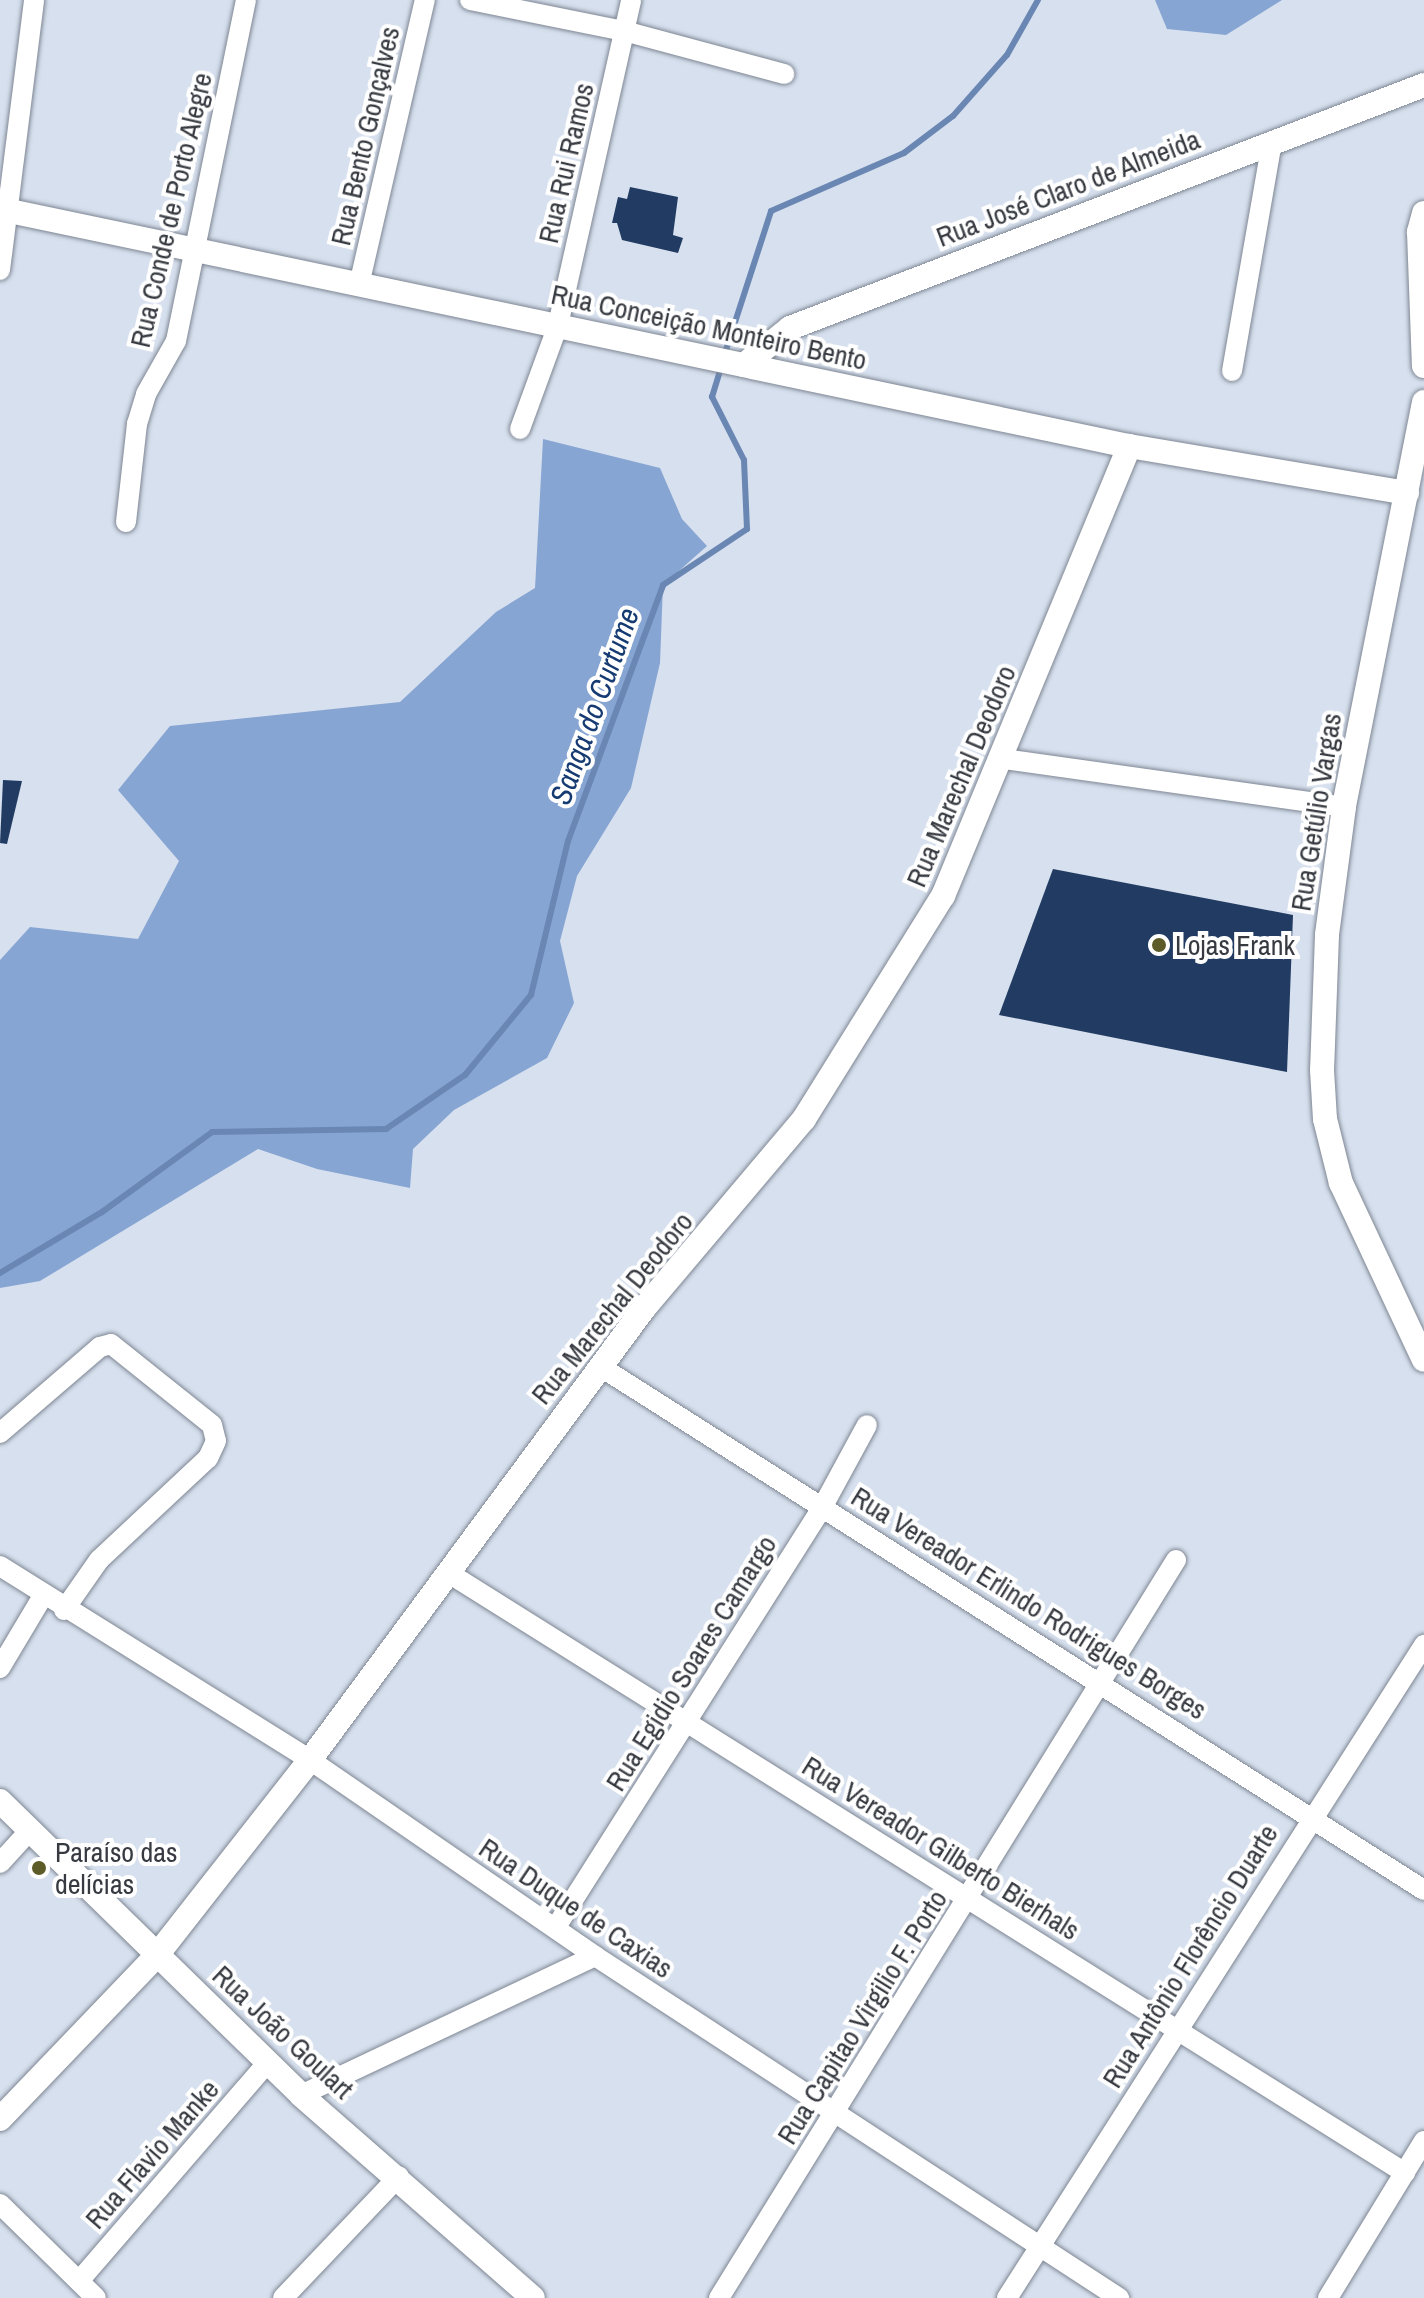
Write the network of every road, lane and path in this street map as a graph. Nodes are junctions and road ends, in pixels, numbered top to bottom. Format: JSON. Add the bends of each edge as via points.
{"nodes":[{"id":1,"x":34,"y":0,"type":"edge"},
{"id":2,"x":246,"y":0,"type":"edge"},
{"id":3,"x":425,"y":0,"type":"edge"},
{"id":4,"x":470,"y":0,"type":"edge"},
{"id":5,"x":631,"y":0,"type":"edge"},
{"id":6,"x":624,"y":31,"type":"junction"},
{"id":7,"x":784,"y":74,"type":"dead end"},
{"id":8,"x":1424,"y":85,"type":"edge"},
{"id":9,"x":1272,"y":141,"type":"junction"},
{"id":10,"x":3,"y":210,"type":"edge"},
{"id":11,"x":1422,"y":226,"type":"edge"},
{"id":12,"x":195,"y":251,"type":"junction"},
{"id":13,"x":0,"y":270,"type":"edge"},
{"id":14,"x":359,"y":285,"type":"junction"},
{"id":15,"x":558,"y":325,"type":"junction"},
{"id":16,"x":740,"y":364,"type":"junction"},
{"id":17,"x":1424,"y":366,"type":"edge"},
{"id":18,"x":1232,"y":371,"type":"dead end"},
{"id":19,"x":1424,"y":402,"type":"edge"},
{"id":20,"x":520,"y":429,"type":"dead end"},
{"id":21,"x":1129,"y":446,"type":"junction"},
{"id":22,"x":1407,"y":493,"type":"junction"},
{"id":23,"x":126,"y":522,"type":"dead end"},
{"id":24,"x":1004,"y":759,"type":"junction"},
{"id":25,"x":1344,"y":807,"type":"junction"},
{"id":26,"x":1424,"y":1360,"type":"edge"},
{"id":27,"x":601,"y":1367,"type":"junction"},
{"id":28,"x":867,"y":1425,"type":"dead end"},
{"id":29,"x":0,"y":1433,"type":"edge"},
{"id":30,"x":823,"y":1506,"type":"junction"},
{"id":31,"x":1176,"y":1560,"type":"dead end"},
{"id":32,"x":0,"y":1566,"type":"edge"},
{"id":33,"x":447,"y":1572,"type":"junction"},
{"id":34,"x":43,"y":1596,"type":"junction"},
{"id":35,"x":64,"y":1610,"type":"junction"},
{"id":36,"x":1424,"y":1645,"type":"edge"},
{"id":37,"x":0,"y":1668,"type":"edge"},
{"id":38,"x":1104,"y":1683,"type":"junction"},
{"id":39,"x":688,"y":1721,"type":"junction"},
{"id":40,"x":310,"y":1760,"type":"junction"},
{"id":41,"x":0,"y":1801,"type":"edge"},
{"id":42,"x":1311,"y":1816,"type":"junction"},
{"id":43,"x":31,"y":1829,"type":"junction"},
{"id":44,"x":0,"y":1863,"type":"edge"},
{"id":45,"x":1424,"y":1890,"type":"edge"},
{"id":46,"x":969,"y":1900,"type":"junction"},
{"id":47,"x":556,"y":1927,"type":"junction"},
{"id":48,"x":157,"y":1955,"type":"junction"},
{"id":49,"x":595,"y":1956,"type":"junction"},
{"id":50,"x":1177,"y":2030,"type":"junction"},
{"id":51,"x":267,"y":2063,"type":"junction"},
{"id":52,"x":301,"y":2095,"type":"junction"},
{"id":53,"x":834,"y":2113,"type":"junction"},
{"id":54,"x":0,"y":2119,"type":"edge"},
{"id":55,"x":1424,"y":2141,"type":"edge"},
{"id":56,"x":1405,"y":2173,"type":"junction"},
{"id":57,"x":399,"y":2176,"type":"junction"},
{"id":58,"x":0,"y":2204,"type":"edge"},
{"id":59,"x":1039,"y":2247,"type":"junction"},
{"id":60,"x":79,"y":2281,"type":"junction"},
{"id":61,"x":519,"y":2293,"type":"edge"},
{"id":62,"x":96,"y":2298,"type":"edge"},
{"id":63,"x":283,"y":2298,"type":"edge"},
{"id":64,"x":719,"y":2298,"type":"edge"},
{"id":65,"x":1007,"y":2298,"type":"edge"},
{"id":66,"x":1119,"y":2298,"type":"edge"},
{"id":67,"x":1328,"y":2298,"type":"edge"}],
"edges":[{"from":1,"to":10,"type":"street"},
{"from":2,"to":12,"type":"street","name":"Rua Conde de Porto Alegre"},
{"from":3,"to":14,"type":"street","name":"Rua Bento Gonçalves"},
{"from":4,"to":6,"type":"street"},
{"from":5,"to":6,"type":"street","name":"Rua Rui Ramos"},
{"from":6,"to":7,"type":"street"},
{"from":6,"to":15,"type":"street","name":"Rua Rui Ramos"},
{"from":8,"to":9,"type":"street","name":"Rua José Claro de Almeida"},
{"from":9,"to":16,"type":"street","name":"Rua José Claro de Almeida","via":[[790,328]]},
{"from":9,"to":18,"type":"street"},
{"from":10,"to":12,"type":"street","name":"Rua Conceição Monteiro Bento"},
{"from":10,"to":13,"type":"street"},
{"from":11,"to":17,"type":"street"},
{"from":12,"to":14,"type":"street","name":"Rua Conceição Monteiro Bento"},
{"from":12,"to":23,"type":"street","name":"Rua Conde de Porto Alegre","via":[[176,341],[146,394],[137,424]]},
{"from":14,"to":15,"type":"street","name":"Rua Conceição Monteiro Bento"},
{"from":15,"to":16,"type":"street","name":"Rua Conceição Monteiro Bento"},
{"from":15,"to":20,"type":"street","name":"Rua Rui Ramos"},
{"from":16,"to":21,"type":"street","name":"Rua Conceição Monteiro Bento"},
{"from":19,"to":22,"type":"street","name":"Rua Getúlio Vargas"},
{"from":21,"to":22,"type":"street","name":"Rua Conceição Monteiro Bento"},
{"from":21,"to":24,"type":"street","name":"Rua Marechal Deodoro"},
{"from":22,"to":25,"type":"street","name":"Rua Getúlio Vargas"},
{"from":24,"to":25,"type":"street"},
{"from":24,"to":27,"type":"street","name":"Rua Marechal Deodoro","via":[[943,896],[845,1058],[804,1119]]},
{"from":25,"to":26,"type":"street","name":"Rua Getúlio Vargas","via":[[1327,935],[1325,1119],[1341,1183]]},
{"from":27,"to":30,"type":"street","name":"Rua Vereador Erlindo Rodrigues Borges"},
{"from":27,"to":33,"type":"street","name":"Rua Marechal Deodoro"},
{"from":28,"to":30,"type":"street","name":"Rua Egidio Soares Camargo"},
{"from":29,"to":35,"type":"street","via":[[100,1347],[111,1344],[212,1425],[216,1441],[208,1458],[99,1560]]},
{"from":30,"to":38,"type":"street","name":"Rua Vereador Erlindo Rodrigues Borges"},
{"from":30,"to":39,"type":"street","name":"Rua Egidio Soares Camargo"},
{"from":31,"to":38,"type":"street","name":"Rua Capitao Virgilio F. Porto"},
{"from":32,"to":34,"type":"street","name":"Rua Duque de Caxias"},
{"from":33,"to":39,"type":"street","name":"Rua Vereador Gilberto Bierhals"},
{"from":33,"to":40,"type":"street","name":"Rua Marechal Deodoro"},
{"from":34,"to":35,"type":"street","name":"Rua Duque de Caxias"},
{"from":34,"to":37,"type":"street"},
{"from":35,"to":40,"type":"street","name":"Rua Duque de Caxias"},
{"from":36,"to":42,"type":"street","name":"Rua Antônio Florêncio Duarte"},
{"from":38,"to":42,"type":"street","name":"Rua Vereador Erlindo Rodrigues Borges"},
{"from":38,"to":46,"type":"street","name":"Rua Capitao Virgilio F. Porto"},
{"from":39,"to":46,"type":"street","name":"Rua Vereador Gilberto Bierhals"},
{"from":39,"to":47,"type":"street","name":"Rua Egidio Soares Camargo"},
{"from":40,"to":47,"type":"street","name":"Rua Duque de Caxias"},
{"from":40,"to":48,"type":"street","name":"Rua Marechal Deodoro"},
{"from":41,"to":43,"type":"street","name":"Rua João Goulart"},
{"from":42,"to":45,"type":"street","name":"Rua Vereador Erlindo Rodrigues Borges"},
{"from":42,"to":50,"type":"street","name":"Rua Antônio Florêncio Duarte"},
{"from":43,"to":44,"type":"street"},
{"from":43,"to":48,"type":"street","name":"Rua João Goulart"},
{"from":46,"to":50,"type":"street","name":"Rua Vereador Gilberto Bierhals"},
{"from":46,"to":53,"type":"street","name":"Rua Capitao Virgilio F. Porto"},
{"from":47,"to":49,"type":"street","name":"Rua Duque de Caxias"},
{"from":48,"to":51,"type":"street","name":"Rua João Goulart"},
{"from":48,"to":54,"type":"street","name":"Rua Marechal Deodoro"},
{"from":49,"to":52,"type":"street"},
{"from":49,"to":53,"type":"street","name":"Rua Duque de Caxias"},
{"from":50,"to":56,"type":"street","name":"Rua Vereador Gilberto Bierhals"},
{"from":50,"to":59,"type":"street","name":"Rua Antônio Florêncio Duarte"},
{"from":51,"to":52,"type":"street","name":"Rua João Goulart"},
{"from":51,"to":60,"type":"street","name":"Rua Flavio Manke"},
{"from":52,"to":57,"type":"street","name":"Rua João Goulart"},
{"from":53,"to":59,"type":"street","name":"Rua Duque de Caxias"},
{"from":53,"to":64,"type":"street","name":"Rua Capitao Virgilio F. Porto"},
{"from":55,"to":56,"type":"street"},
{"from":56,"to":67,"type":"street"},
{"from":57,"to":61,"type":"street","name":"Rua João Goulart"},
{"from":57,"to":63,"type":"street"},
{"from":58,"to":60,"type":"street"},
{"from":59,"to":65,"type":"street","name":"Rua Antônio Florêncio Duarte"},
{"from":59,"to":66,"type":"street","name":"Rua Duque de Caxias"},
{"from":60,"to":62,"type":"street"}]}
